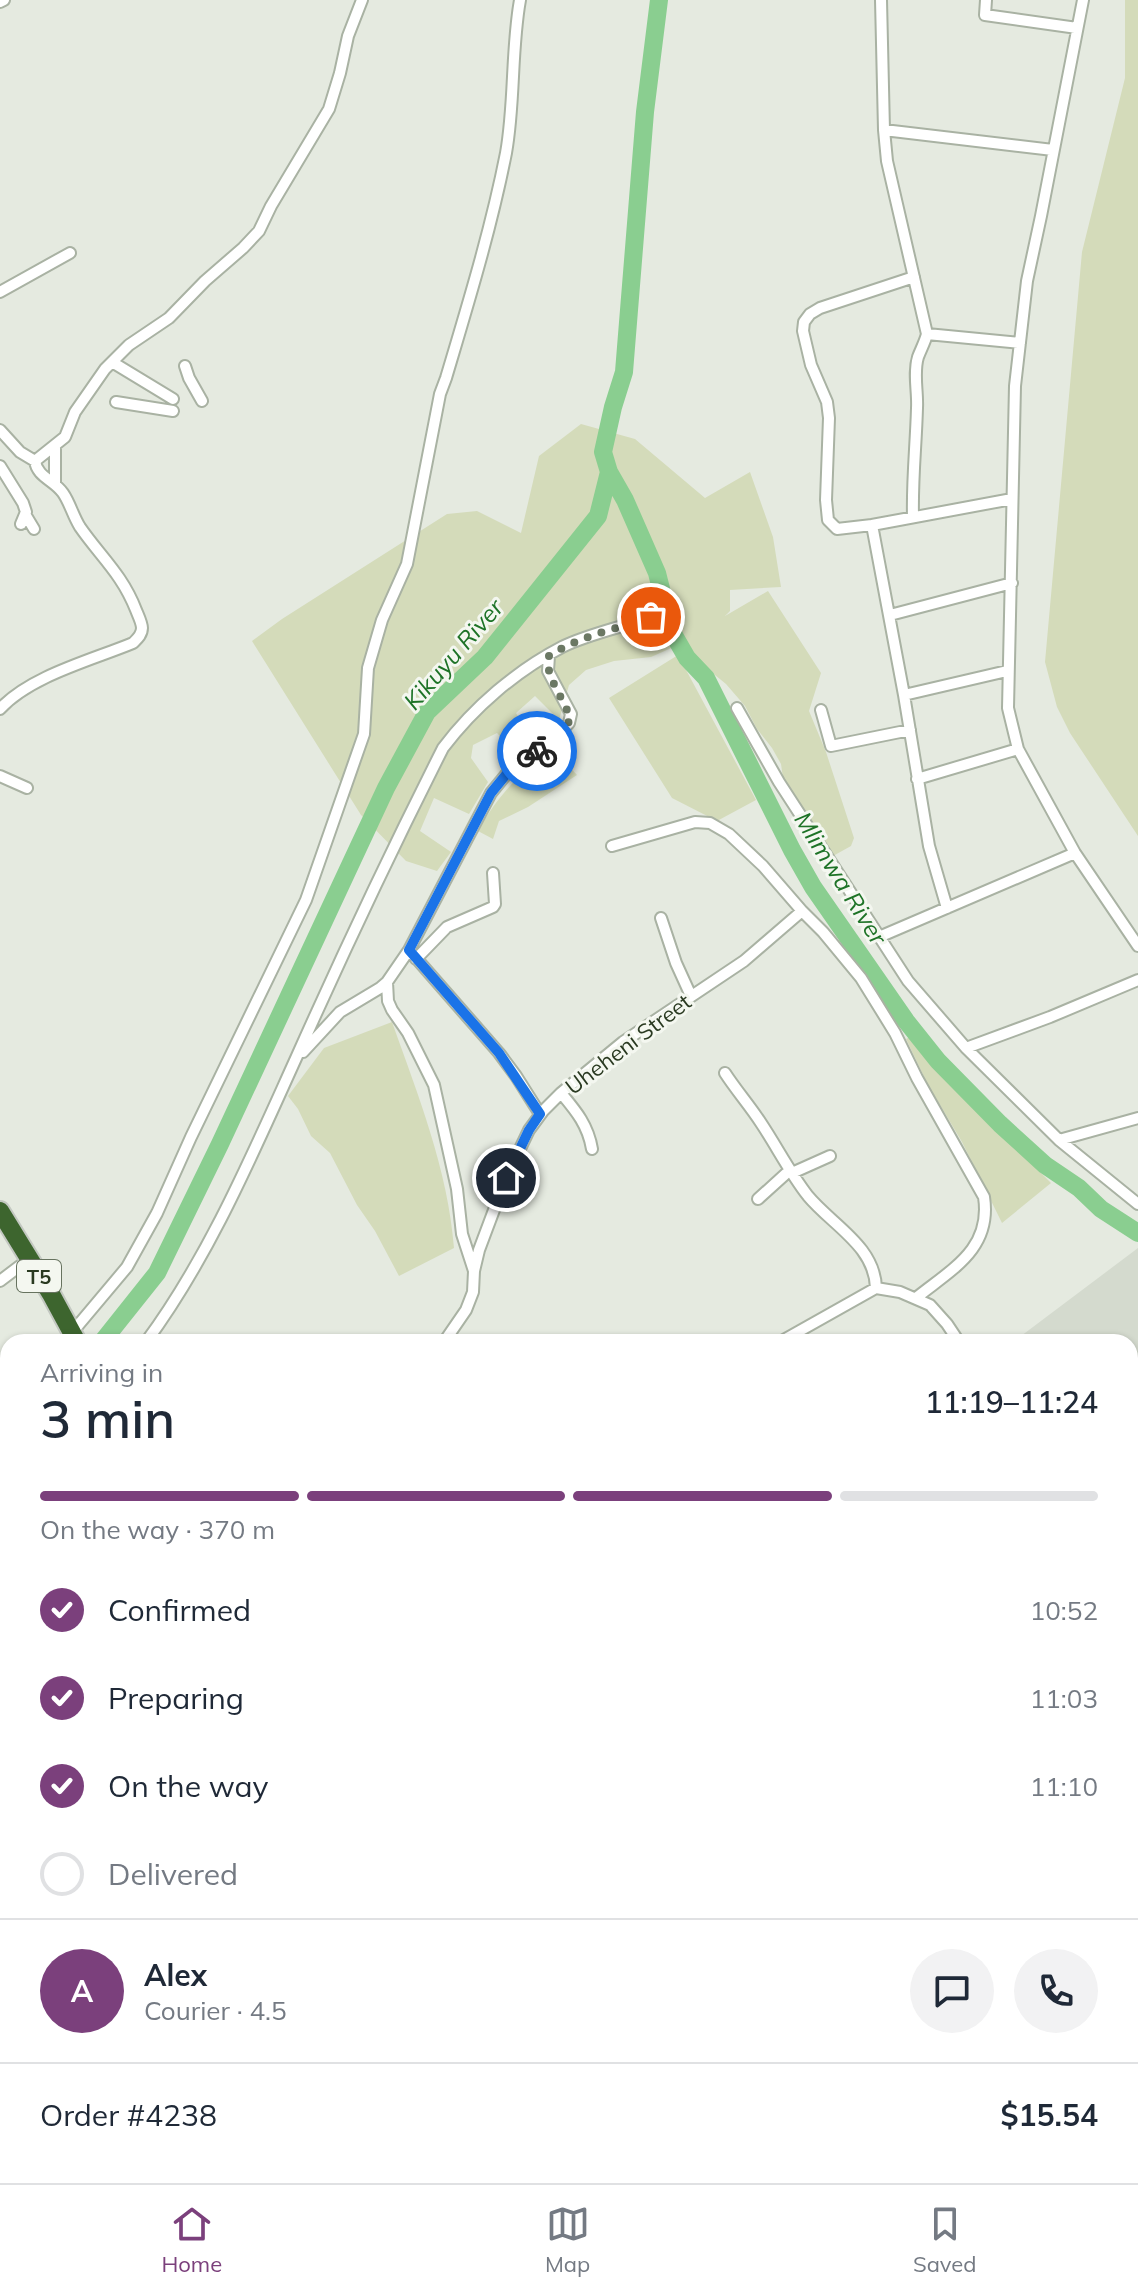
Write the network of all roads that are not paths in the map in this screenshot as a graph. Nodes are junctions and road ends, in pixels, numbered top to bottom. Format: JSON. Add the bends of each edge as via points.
{"nodes":[{"id":1,"x":362,"y":0,"type":"edge"},
{"id":2,"x":520,"y":0,"type":"edge"},
{"id":3,"x":881,"y":0,"type":"edge"},
{"id":4,"x":986,"y":0,"type":"edge"},
{"id":5,"x":1083,"y":0,"type":"edge"},
{"id":6,"x":1077,"y":28,"type":"junction"},
{"id":7,"x":884,"y":130,"type":"junction"},
{"id":8,"x":1053,"y":150,"type":"junction"},
{"id":9,"x":70,"y":253,"type":"dead end"},
{"id":10,"x":914,"y":277,"type":"junction"},
{"id":11,"x":0,"y":292,"type":"edge"},
{"id":12,"x":927,"y":334,"type":"junction"},
{"id":13,"x":1020,"y":343,"type":"junction"},
{"id":14,"x":112,"y":362,"type":"junction"},
{"id":15,"x":185,"y":366,"type":"dead end"},
{"id":16,"x":202,"y":401,"type":"dead end"},
{"id":17,"x":116,"y":402,"type":"dead end"},
{"id":18,"x":0,"y":430,"type":"edge"},
{"id":19,"x":55,"y":446,"type":"junction"},
{"id":20,"x":35,"y":461,"type":"junction"},
{"id":21,"x":0,"y":466,"type":"edge"},
{"id":22,"x":55,"y":483,"type":"junction"},
{"id":23,"x":1012,"y":499,"type":"junction"},
{"id":24,"x":913,"y":517,"type":"junction"},
{"id":25,"x":872,"y":525,"type":"junction"},
{"id":26,"x":34,"y":529,"type":"dead end"},
{"id":27,"x":1012,"y":583,"type":"junction"},
{"id":28,"x":890,"y":615,"type":"junction"},
{"id":29,"x":651,"y":617,"type":"dead end"},
{"id":30,"x":549,"y":656,"type":"junction"},
{"id":31,"x":1007,"y":671,"type":"junction"},
{"id":32,"x":904,"y":695,"type":"junction"},
{"id":33,"x":737,"y":708,"type":"dead end"},
{"id":34,"x":0,"y":709,"type":"edge"},
{"id":35,"x":821,"y":710,"type":"dead end"},
{"id":36,"x":910,"y":730,"type":"junction"},
{"id":37,"x":1018,"y":749,"type":"junction"},
{"id":38,"x":0,"y":776,"type":"edge"},
{"id":39,"x":917,"y":779,"type":"junction"},
{"id":40,"x":27,"y":788,"type":"dead end"},
{"id":41,"x":612,"y":846,"type":"dead end"},
{"id":42,"x":1075,"y":853,"type":"junction"},
{"id":43,"x":493,"y":873,"type":"dead end"},
{"id":44,"x":947,"y":908,"type":"junction"},
{"id":45,"x":802,"y":911,"type":"junction"},
{"id":46,"x":661,"y":918,"type":"dead end"},
{"id":47,"x":879,"y":937,"type":"junction"},
{"id":48,"x":1138,"y":946,"type":"edge"},
{"id":49,"x":412,"y":954,"type":"junction"},
{"id":50,"x":1138,"y":980,"type":"edge"},
{"id":51,"x":387,"y":982,"type":"junction"},
{"id":52,"x":691,"y":996,"type":"junction"},
{"id":53,"x":966,"y":1048,"type":"junction"},
{"id":54,"x":294,"y":1062,"type":"junction"},
{"id":55,"x":725,"y":1073,"type":"dead end"},
{"id":56,"x":561,"y":1093,"type":"junction"},
{"id":57,"x":540,"y":1114,"type":"junction"},
{"id":58,"x":1138,"y":1118,"type":"edge"},
{"id":59,"x":1059,"y":1140,"type":"junction"},
{"id":60,"x":592,"y":1149,"type":"dead end"},
{"id":61,"x":830,"y":1156,"type":"dead end"},
{"id":62,"x":791,"y":1172,"type":"junction"},
{"id":63,"x":758,"y":1199,"type":"dead end"},
{"id":64,"x":1138,"y":1204,"type":"edge"},
{"id":65,"x":0,"y":1211,"type":"edge"},
{"id":66,"x":29,"y":1259,"type":"junction"},
{"id":67,"x":474,"y":1271,"type":"junction"},
{"id":68,"x":0,"y":1281,"type":"edge"},
{"id":69,"x":876,"y":1288,"type":"junction"},
{"id":70,"x":916,"y":1298,"type":"junction"},
{"id":71,"x":69,"y":1334,"type":"edge"},
{"id":72,"x":77,"y":1334,"type":"edge"},
{"id":73,"x":152,"y":1334,"type":"edge"},
{"id":74,"x":450,"y":1334,"type":"edge"},
{"id":75,"x":794,"y":1334,"type":"edge"},
{"id":76,"x":954,"y":1334,"type":"edge"}],
"edges":[{"from":1,"to":14,"type":"street","via":[[329,109],[259,231],[169,318]]},
{"from":2,"to":72,"type":"street","via":[[506,151],[440,394],[407,564],[368,668],[364,734],[306,900],[157,1213],[127,1267]]},
{"from":3,"to":7,"type":"street"},
{"from":4,"to":6,"type":"street","via":[[985,15]]},
{"from":5,"to":6,"type":"street"},
{"from":6,"to":8,"type":"street"},
{"from":7,"to":8,"type":"street"},
{"from":7,"to":10,"type":"street"},
{"from":8,"to":13,"type":"street"},
{"from":9,"to":11,"type":"street"},
{"from":10,"to":12,"type":"street"},
{"from":10,"to":25,"type":"street","via":[[820,308],[804,322],[805,343],[829,418],[828,520],[837,529]]},
{"from":12,"to":13,"type":"street"},
{"from":12,"to":24,"type":"street","via":[[916,372]]},
{"from":13,"to":23,"type":"street"},
{"from":14,"to":17,"type":"street","via":[[173,405]]},
{"from":14,"to":19,"type":"street"},
{"from":15,"to":16,"type":"street"},
{"from":18,"to":20,"type":"street"},
{"from":19,"to":20,"type":"street"},
{"from":19,"to":22,"type":"street"},
{"from":20,"to":22,"type":"street","via":[[40,474]]},
{"from":21,"to":26,"type":"street","via":[[23,503],[23,519]]},
{"from":22,"to":34,"type":"street","via":[[123,583],[142,629],[133,643],[28,688]]},
{"from":23,"to":24,"type":"street"},
{"from":23,"to":27,"type":"street"},
{"from":24,"to":25,"type":"street"},
{"from":25,"to":28,"type":"street"},
{"from":27,"to":28,"type":"street"},
{"from":27,"to":31,"type":"street"},
{"from":28,"to":32,"type":"street"},
{"from":29,"to":30,"type":"street","via":[[563,646]]},
{"from":30,"to":49,"type":"street","via":[[548,671],[571,714],[569,723],[499,782]]},
{"from":30,"to":54,"type":"street","via":[[478,707],[443,748]]},
{"from":31,"to":32,"type":"street"},
{"from":31,"to":37,"type":"street","via":[[1008,708]]},
{"from":32,"to":36,"type":"street"},
{"from":33,"to":47,"type":"street"},
{"from":35,"to":36,"type":"street","via":[[831,746]]},
{"from":36,"to":39,"type":"street"},
{"from":37,"to":39,"type":"street"},
{"from":37,"to":42,"type":"street"},
{"from":38,"to":40,"type":"street"},
{"from":39,"to":44,"type":"street"},
{"from":41,"to":45,"type":"street","via":[[680,825],[710,823],[763,866]]},
{"from":42,"to":44,"type":"street"},
{"from":42,"to":48,"type":"street"},
{"from":43,"to":49,"type":"street","via":[[493,907],[447,927]]},
{"from":44,"to":47,"type":"street"},
{"from":45,"to":52,"type":"street","name":"Uheheni Street","via":[[744,961]]},
{"from":45,"to":70,"type":"street","via":[[847,960],[882,1011],[984,1197],[987,1214],[973,1249]]},
{"from":46,"to":52,"type":"street"},
{"from":47,"to":53,"type":"street","via":[[908,981]]},
{"from":49,"to":51,"type":"street"},
{"from":49,"to":57,"type":"street","via":[[499,1053]]},
{"from":50,"to":53,"type":"street"},
{"from":51,"to":54,"type":"street","via":[[340,1012]]},
{"from":51,"to":67,"type":"street","via":[[392,1010],[434,1085]]},
{"from":52,"to":56,"type":"street","name":"Uheheni Street"},
{"from":53,"to":59,"type":"street"},
{"from":54,"to":73,"type":"street","via":[[215,1227]]},
{"from":55,"to":62,"type":"street"},
{"from":56,"to":57,"type":"street","name":"Uheheni Street"},
{"from":56,"to":60,"type":"street","via":[[583,1121]]},
{"from":57,"to":67,"type":"street","name":"Uheheni Street","via":[[506,1178]]},
{"from":58,"to":59,"type":"street"},
{"from":59,"to":64,"type":"street"},
{"from":61,"to":62,"type":"street"},
{"from":62,"to":63,"type":"street"},
{"from":62,"to":69,"type":"street","via":[[872,1264]]},
{"from":65,"to":66,"type":"highway","number":"T5"},
{"from":66,"to":68,"type":"street"},
{"from":66,"to":71,"type":"highway","number":"T5"},
{"from":67,"to":74,"type":"street","name":"Uheheni Street","via":[[466,1310]]},
{"from":69,"to":70,"type":"street"},
{"from":69,"to":75,"type":"street"},
{"from":70,"to":76,"type":"street","via":[[930,1305]]}]}
